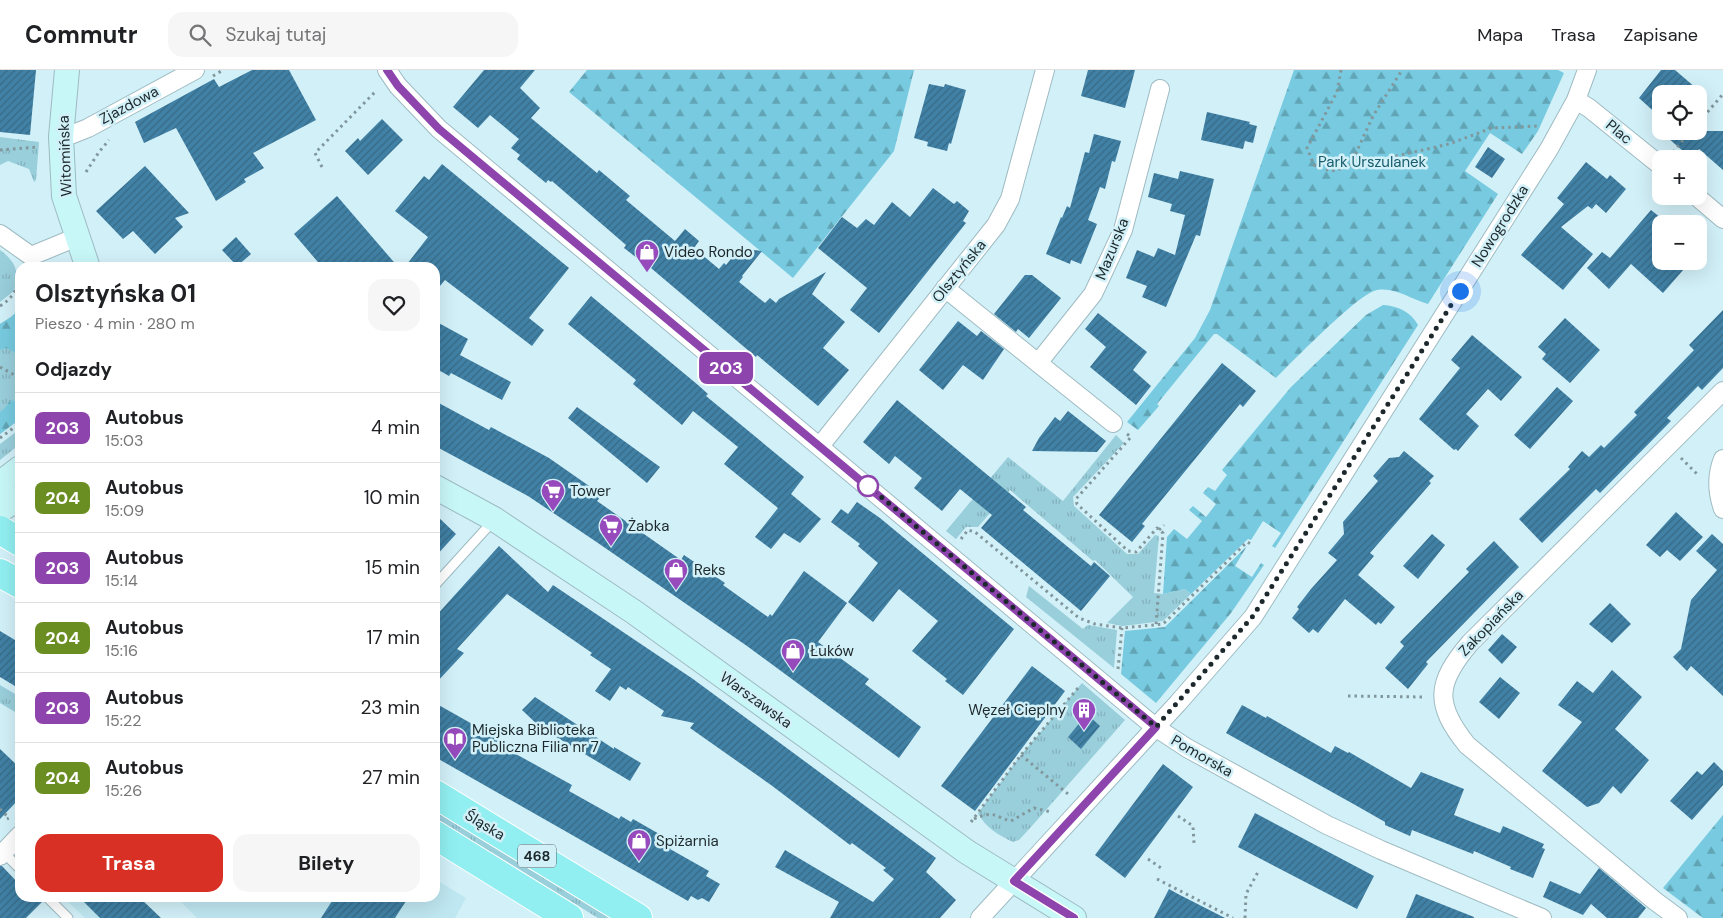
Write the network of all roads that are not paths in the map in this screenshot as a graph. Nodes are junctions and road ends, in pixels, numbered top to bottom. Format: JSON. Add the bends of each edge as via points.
{"nodes":[{"id":1,"x":67,"y":70,"type":"edge"},
{"id":2,"x":387,"y":70,"type":"edge"},
{"id":3,"x":1045,"y":70,"type":"edge"},
{"id":4,"x":1587,"y":70,"type":"edge"},
{"id":5,"x":201,"y":74,"type":"edge"},
{"id":6,"x":1160,"y":89,"type":"dead end"},
{"id":7,"x":1576,"y":100,"type":"junction"},
{"id":8,"x":51,"y":142,"type":"junction"},
{"id":9,"x":1652,"y":153,"type":"edge"},
{"id":10,"x":1707,"y":205,"type":"edge"},
{"id":11,"x":1723,"y":219,"type":"edge"},
{"id":12,"x":0,"y":234,"type":"edge"},
{"id":13,"x":77,"y":237,"type":"junction"},
{"id":14,"x":86,"y":262,"type":"edge"},
{"id":15,"x":945,"y":288,"type":"junction"},
{"id":16,"x":1038,"y":363,"type":"junction"},
{"id":17,"x":1723,"y":391,"type":"edge"},
{"id":18,"x":1113,"y":423,"type":"road end"},
{"id":19,"x":820,"y":446,"type":"junction"},
{"id":20,"x":1723,"y":459,"type":"edge"},
{"id":21,"x":15,"y":472,"type":"edge"},
{"id":22,"x":0,"y":488,"type":"edge"},
{"id":23,"x":440,"y":491,"type":"edge"},
{"id":24,"x":15,"y":501,"type":"edge"},
{"id":25,"x":1720,"y":502,"type":"edge"},
{"id":26,"x":0,"y":510,"type":"edge"},
{"id":27,"x":494,"y":519,"type":"junction"},
{"id":28,"x":0,"y":530,"type":"edge"},
{"id":29,"x":15,"y":539,"type":"edge"},
{"id":30,"x":0,"y":573,"type":"edge"},
{"id":31,"x":440,"y":579,"type":"edge"},
{"id":32,"x":15,"y":581,"type":"edge"},
{"id":33,"x":1156,"y":727,"type":"junction"},
{"id":34,"x":440,"y":797,"type":"edge"},
{"id":35,"x":440,"y":838,"type":"edge"},
{"id":36,"x":15,"y":840,"type":"edge"},
{"id":37,"x":2,"y":854,"type":"edge"},
{"id":38,"x":15,"y":865,"type":"edge"},
{"id":39,"x":1014,"y":881,"type":"junction"},
{"id":40,"x":52,"y":902,"type":"edge"},
{"id":41,"x":68,"y":918,"type":"edge"},
{"id":42,"x":569,"y":918,"type":"edge"},
{"id":43,"x":638,"y":918,"type":"edge"},
{"id":44,"x":980,"y":918,"type":"edge"},
{"id":45,"x":1074,"y":918,"type":"edge"},
{"id":46,"x":1542,"y":918,"type":"edge"},
{"id":47,"x":1678,"y":918,"type":"edge"}],
"edges":[{"from":1,"to":8,"type":"street","name":"Witomińska"},
{"from":2,"to":19,"type":"street","name":"Pomorska","via":[[439,129]]},
{"from":3,"to":15,"type":"street","name":"Olsztyńska","via":[[1010,199],[996,226]]},
{"from":4,"to":7,"type":"street","name":"Nowogrodzka"},
{"from":5,"to":8,"type":"street","name":"Zjazdowa","via":[[88,128]]},
{"from":6,"to":16,"type":"street","name":"Mazurska","via":[[1123,230],[1093,294]]},
{"from":7,"to":9,"type":"street","name":"Plac"},
{"from":7,"to":33,"type":"street","name":"Nowogrodzka","via":[[1549,149],[1253,616]]},
{"from":8,"to":13,"type":"street","name":"Witomińska"},
{"from":10,"to":11,"type":"street"},
{"from":12,"to":13,"type":"street","via":[[31,256]]},
{"from":13,"to":14,"type":"street","name":"Witomińska"},
{"from":15,"to":16,"type":"street"},
{"from":15,"to":19,"type":"street","name":"Olsztyńska"},
{"from":16,"to":18,"type":"street"},
{"from":17,"to":47,"type":"street","name":"Zakopiańska","via":[[1470,643],[1454,661],[1443,694],[1445,713],[1467,745]]},
{"from":19,"to":33,"type":"street","name":"Pomorska"},
{"from":20,"to":25,"type":"street","via":[[1719,468]]},
{"from":21,"to":22,"type":"street"},
{"from":23,"to":27,"type":"street","name":"Warszawska"},
{"from":24,"to":26,"type":"street"},
{"from":27,"to":31,"type":"lane"},
{"from":27,"to":39,"type":"street","name":"Warszawska","via":[[634,612],[950,840]]},
{"from":28,"to":29,"type":"main road"},
{"from":30,"to":32,"type":"main road"},
{"from":33,"to":39,"type":"street","name":"Nowogrodzka"},
{"from":33,"to":46,"type":"street","name":"Pomorska","via":[[1187,748],[1326,825]]},
{"from":34,"to":43,"type":"main road","name":"Śląska","number":"468"},
{"from":35,"to":42,"type":"main road","number":"468"},
{"from":36,"to":37,"type":"street"},
{"from":37,"to":38,"type":"lane"},
{"from":39,"to":44,"type":"street","name":"Nowogrodzka"},
{"from":39,"to":45,"type":"street","name":"Warszawska"},
{"from":40,"to":41,"type":"lane"}]}
